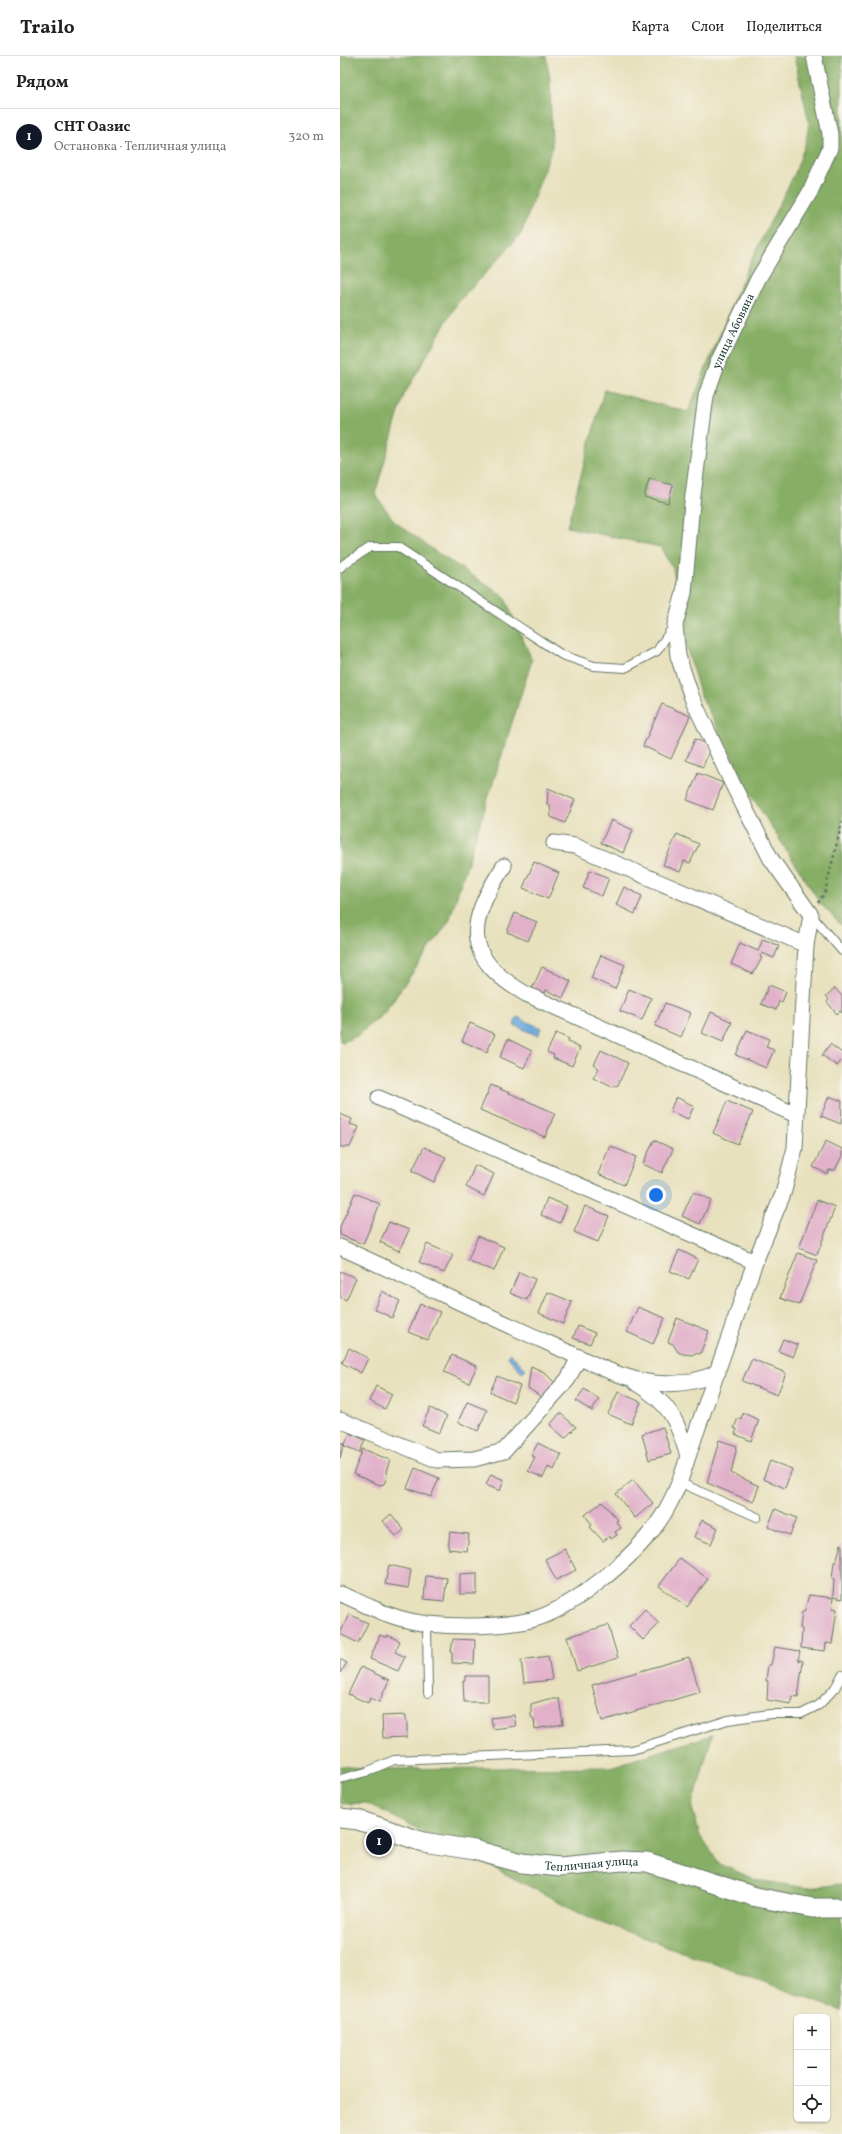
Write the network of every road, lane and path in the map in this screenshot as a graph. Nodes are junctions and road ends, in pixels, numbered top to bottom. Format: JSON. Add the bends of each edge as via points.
{"nodes":[{"id":1,"x":814,"y":56,"type":"edge"},
{"id":2,"x":340,"y":568,"type":"edge"},
{"id":3,"x":675,"y":625,"type":"junction"},
{"id":4,"x":842,"y":822,"type":"edge"},
{"id":5,"x":554,"y":843,"type":"dead end"},
{"id":6,"x":504,"y":866,"type":"dead end"},
{"id":7,"x":811,"y":915,"type":"junction"},
{"id":8,"x":806,"y":945,"type":"junction"},
{"id":9,"x":842,"y":951,"type":"edge"},
{"id":10,"x":379,"y":1098,"type":"dead end"},
{"id":11,"x":796,"y":1115,"type":"junction"},
{"id":12,"x":340,"y":1246,"type":"edge"},
{"id":13,"x":755,"y":1262,"type":"junction"},
{"id":14,"x":580,"y":1357,"type":"junction"},
{"id":15,"x":718,"y":1372,"type":"junction"},
{"id":16,"x":627,"y":1377,"type":"junction"},
{"id":17,"x":340,"y":1420,"type":"edge"},
{"id":18,"x":688,"y":1456,"type":"junction"},
{"id":19,"x":681,"y":1483,"type":"junction"},
{"id":20,"x":756,"y":1517,"type":"dead end"},
{"id":21,"x":340,"y":1594,"type":"edge"},
{"id":22,"x":428,"y":1624,"type":"junction"},
{"id":23,"x":842,"y":1674,"type":"edge"},
{"id":24,"x":428,"y":1693,"type":"dead end"},
{"id":25,"x":340,"y":1778,"type":"edge"},
{"id":26,"x":340,"y":1818,"type":"edge"},
{"id":27,"x":842,"y":1898,"type":"edge"},
{"id":28,"x":813,"y":1908,"type":"junction"},
{"id":29,"x":842,"y":1908,"type":"edge"}],
"edges":[{"from":1,"to":3,"type":"street","name":"улица Абовяна","via":[[830,134],[830,148],[810,192],[758,279],[717,364],[706,396],[692,503],[684,593]]},
{"from":2,"to":3,"type":"lane","via":[[371,547],[398,547],[562,655],[594,666],[625,668],[651,655],[657,651]]},
{"from":3,"to":7,"type":"street","via":[[678,656],[692,698],[771,858]]},
{"from":4,"to":7,"type":"path","via":[[825,892]]},
{"from":5,"to":8,"type":"street","via":[[575,846]]},
{"from":6,"to":11,"type":"street","via":[[481,905],[477,924],[477,944],[487,965],[506,982],[526,994]]},
{"from":7,"to":8,"type":"street"},
{"from":7,"to":9,"type":"lane"},
{"from":8,"to":11,"type":"street"},
{"from":10,"to":13,"type":"street"},
{"from":11,"to":13,"type":"street","via":[[795,1148],[783,1194]]},
{"from":12,"to":14,"type":"street"},
{"from":13,"to":15,"type":"street"},
{"from":14,"to":16,"type":"street"},
{"from":14,"to":17,"type":"street","via":[[568,1379],[504,1451],[474,1459],[437,1460]]},
{"from":15,"to":16,"type":"street","via":[[697,1381],[682,1382],[654,1383]]},
{"from":15,"to":18,"type":"street"},
{"from":16,"to":18,"type":"street","via":[[652,1392],[664,1403],[675,1419]]},
{"from":18,"to":19,"type":"street"},
{"from":19,"to":20,"type":"lane"},
{"from":19,"to":22,"type":"street","via":[[656,1525],[629,1555],[601,1580],[564,1606],[531,1620],[489,1625]]},
{"from":21,"to":22,"type":"street","via":[[372,1608]]},
{"from":22,"to":24,"type":"lane"},
{"from":23,"to":25,"type":"lane","via":[[835,1688],[819,1705],[801,1714],[770,1714],[728,1720],[632,1750],[394,1760],[366,1772]]},
{"from":26,"to":28,"type":"street","name":"Тепличная улица","via":[[358,1820],[423,1842],[474,1850],[522,1863],[560,1867],[622,1861],[647,1862],[756,1897]]},
{"from":27,"to":28,"type":"lane"},
{"from":28,"to":29,"type":"street","name":"Тепличная улица"}]}
